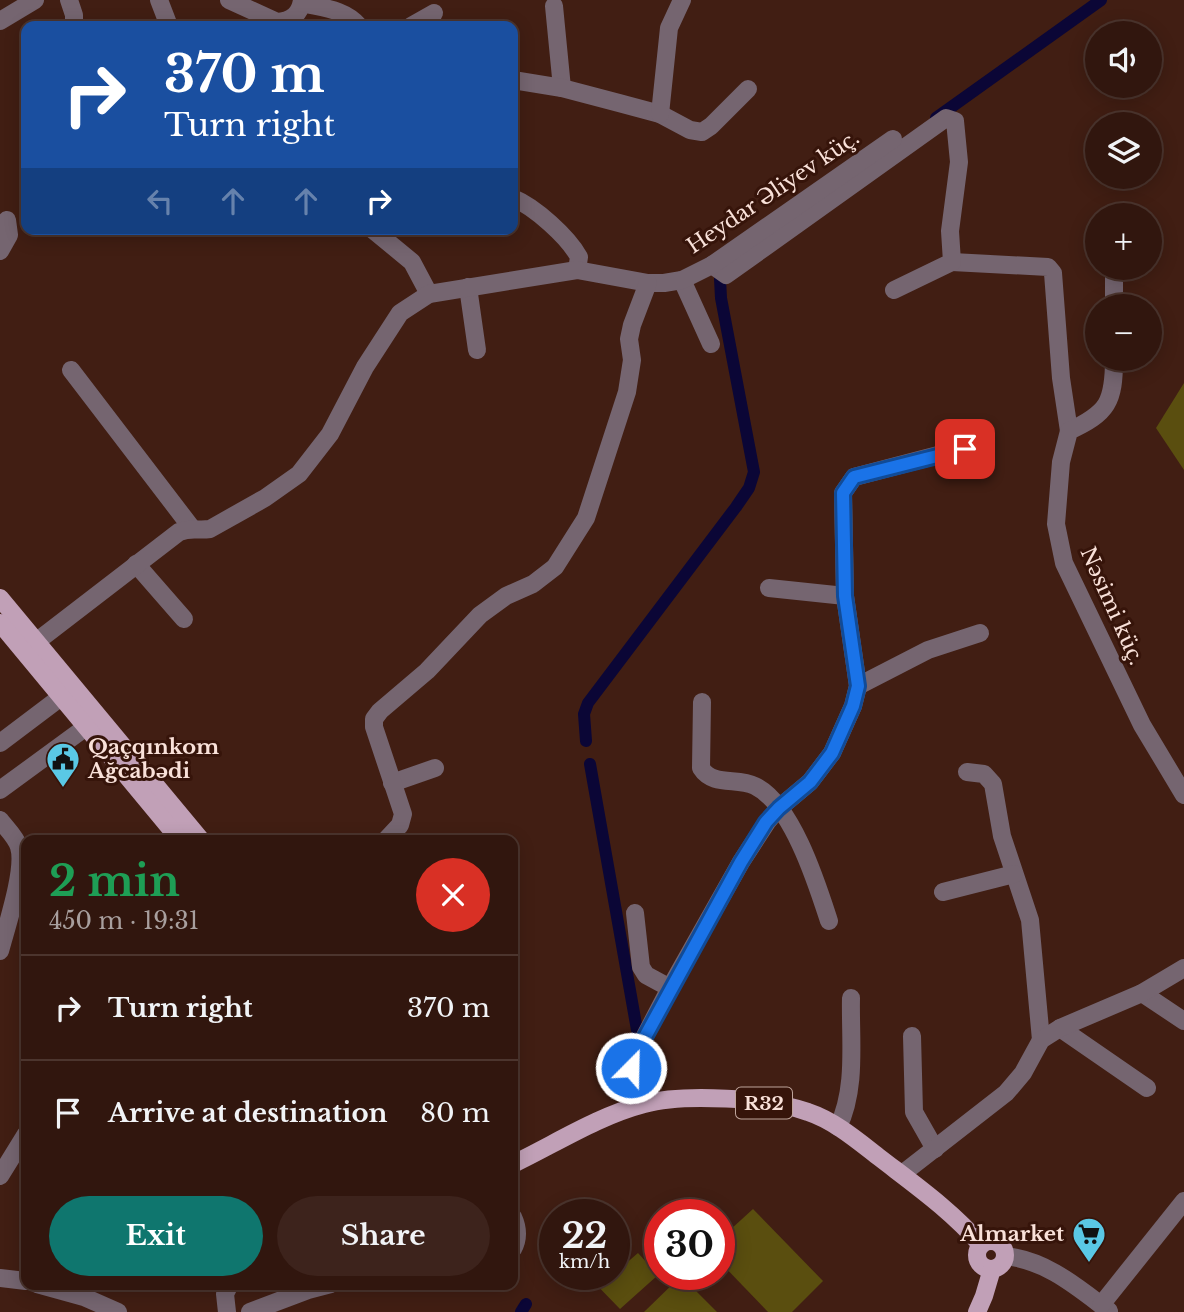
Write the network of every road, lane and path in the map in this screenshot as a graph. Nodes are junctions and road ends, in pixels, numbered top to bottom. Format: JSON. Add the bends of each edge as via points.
{"nodes":[{"id":1,"x":35,"y":0,"type":"edge"},
{"id":2,"x":69,"y":0,"type":"edge"},
{"id":3,"x":159,"y":0,"type":"edge"},
{"id":4,"x":229,"y":0,"type":"edge"},
{"id":5,"x":682,"y":0,"type":"edge"},
{"id":6,"x":302,"y":1,"type":"edge"},
{"id":7,"x":554,"y":6,"type":"dead end"},
{"id":8,"x":435,"y":13,"type":"dead end"},
{"id":9,"x":0,"y":21,"type":"edge"},
{"id":10,"x":74,"y":21,"type":"edge"},
{"id":11,"x":167,"y":21,"type":"edge"},
{"id":12,"x":275,"y":21,"type":"edge"},
{"id":13,"x":287,"y":21,"type":"edge"},
{"id":14,"x":355,"y":21,"type":"edge"},
{"id":15,"x":420,"y":21,"type":"edge"},
{"id":16,"x":518,"y":81,"type":"edge"},
{"id":17,"x":562,"y":88,"type":"junction"},
{"id":18,"x":748,"y":89,"type":"dead end"},
{"id":19,"x":660,"y":114,"type":"junction"},
{"id":20,"x":892,"y":139,"type":"dead end"},
{"id":21,"x":518,"y":201,"type":"edge"},
{"id":22,"x":8,"y":220,"type":"dead end"},
{"id":23,"x":379,"y":235,"type":"edge"},
{"id":24,"x":0,"y":251,"type":"edge"},
{"id":25,"x":951,"y":262,"type":"junction"},
{"id":26,"x":712,"y":265,"type":"junction"},
{"id":27,"x":577,"y":270,"type":"junction"},
{"id":28,"x":682,"y":279,"type":"junction"},
{"id":29,"x":648,"y":283,"type":"junction"},
{"id":30,"x":468,"y":287,"type":"junction"},
{"id":31,"x":894,"y":290,"type":"dead end"},
{"id":32,"x":429,"y":294,"type":"junction"},
{"id":33,"x":711,"y":344,"type":"dead end"},
{"id":34,"x":477,"y":350,"type":"dead end"},
{"id":35,"x":71,"y":370,"type":"dead end"},
{"id":36,"x":1114,"y":371,"type":"edge"},
{"id":37,"x":1069,"y":431,"type":"junction"},
{"id":38,"x":975,"y":440,"type":"dead end"},
{"id":39,"x":191,"y":527,"type":"junction"},
{"id":40,"x":136,"y":564,"type":"junction"},
{"id":41,"x":769,"y":589,"type":"dead end"},
{"id":42,"x":845,"y":596,"type":"junction"},
{"id":43,"x":0,"y":598,"type":"edge"},
{"id":44,"x":184,"y":619,"type":"dead end"},
{"id":45,"x":0,"y":623,"type":"edge"},
{"id":46,"x":980,"y":634,"type":"dead end"},
{"id":47,"x":36,"y":642,"type":"junction"},
{"id":48,"x":858,"y":686,"type":"junction"},
{"id":49,"x":61,"y":697,"type":"junction"},
{"id":50,"x":702,"y":702,"type":"dead end"},
{"id":51,"x":86,"y":727,"type":"junction"},
{"id":52,"x":0,"y":743,"type":"edge"},
{"id":53,"x":435,"y":768,"type":"dead end"},
{"id":54,"x":967,"y":772,"type":"dead end"},
{"id":55,"x":393,"y":783,"type":"junction"},
{"id":56,"x":0,"y":790,"type":"edge"},
{"id":57,"x":1184,"y":795,"type":"edge"},
{"id":58,"x":779,"y":808,"type":"junction"},
{"id":59,"x":0,"y":820,"type":"edge"},
{"id":60,"x":173,"y":835,"type":"edge"},
{"id":61,"x":197,"y":835,"type":"edge"},
{"id":62,"x":391,"y":835,"type":"edge"},
{"id":63,"x":1014,"y":874,"type":"junction"},
{"id":64,"x":943,"y":892,"type":"dead end"},
{"id":65,"x":635,"y":913,"type":"dead end"},
{"id":66,"x":829,"y":921,"type":"dead end"},
{"id":67,"x":0,"y":951,"type":"edge"},
{"id":68,"x":1184,"y":968,"type":"edge"},
{"id":69,"x":670,"y":988,"type":"junction"},
{"id":70,"x":1142,"y":993,"type":"junction"},
{"id":71,"x":850,"y":998,"type":"dead end"},
{"id":72,"x":1184,"y":1021,"type":"edge"},
{"id":73,"x":1060,"y":1028,"type":"junction"},
{"id":74,"x":912,"y":1036,"type":"dead end"},
{"id":75,"x":1041,"y":1040,"type":"junction"},
{"id":76,"x":1147,"y":1088,"type":"dead end"},
{"id":77,"x":641,"y":1104,"type":"junction"},
{"id":78,"x":838,"y":1127,"type":"junction"},
{"id":79,"x":21,"y":1142,"type":"edge"},
{"id":80,"x":935,"y":1149,"type":"junction"},
{"id":81,"x":518,"y":1161,"type":"edge"},
{"id":82,"x":902,"y":1174,"type":"junction"},
{"id":83,"x":0,"y":1176,"type":"edge"},
{"id":84,"x":1184,"y":1201,"type":"edge"},
{"id":85,"x":981,"y":1245,"type":"junction"},
{"id":86,"x":1005,"y":1256,"type":"junction"},
{"id":87,"x":992,"y":1269,"type":"junction"},
{"id":88,"x":0,"y":1278,"type":"edge"},
{"id":89,"x":21,"y":1281,"type":"edge"},
{"id":90,"x":227,"y":1290,"type":"edge"},
{"id":91,"x":308,"y":1290,"type":"edge"},
{"id":92,"x":86,"y":1291,"type":"edge"},
{"id":93,"x":1106,"y":1308,"type":"edge"},
{"id":94,"x":118,"y":1312,"type":"edge"},
{"id":95,"x":227,"y":1312,"type":"edge"},
{"id":96,"x":250,"y":1312,"type":"edge"},
{"id":97,"x":976,"y":1312,"type":"edge"}],
"edges":[{"from":1,"to":9,"type":"street"},
{"from":2,"to":10,"type":"street"},
{"from":3,"to":11,"type":"street"},
{"from":4,"to":12,"type":"street"},
{"from":5,"to":19,"type":"street","via":[[669,28]]},
{"from":6,"to":13,"type":"street","via":[[299,11]]},
{"from":6,"to":14,"type":"street"},
{"from":7,"to":17,"type":"street"},
{"from":8,"to":15,"type":"street"},
{"from":16,"to":17,"type":"street"},
{"from":17,"to":19,"type":"street"},
{"from":18,"to":19,"type":"street","via":[[702,132]]},
{"from":20,"to":26,"type":"street","name":"Heydar Əliyev küç."},
{"from":21,"to":27,"type":"street","via":[[572,245],[579,257]]},
{"from":22,"to":24,"type":"street","via":[[9,235]]},
{"from":23,"to":32,"type":"street","via":[[412,262]]},
{"from":25,"to":26,"type":"street","via":[[959,162],[955,121],[946,118],[726,275]]},
{"from":25,"to":31,"type":"street"},
{"from":25,"to":37,"type":"street","via":[[1048,267]]},
{"from":26,"to":28,"type":"street","name":"Heydar Əliyev küç."},
{"from":27,"to":29,"type":"street","name":"Heydar Əliyev küç."},
{"from":27,"to":30,"type":"street","name":"Heydar Əliyev küç."},
{"from":28,"to":29,"type":"street","name":"Heydar Əliyev küç."},
{"from":28,"to":33,"type":"street"},
{"from":29,"to":55,"type":"street","via":[[629,339],[632,360],[626,392],[586,518],[555,567],[480,615],[374,719]]},
{"from":30,"to":32,"type":"street","name":"Heydar Əliyev küç."},
{"from":30,"to":34,"type":"street"},
{"from":32,"to":39,"type":"street","name":"Heydar Əliyev küç.","via":[[400,313],[330,434],[299,474],[210,529]]},
{"from":35,"to":39,"type":"street"},
{"from":36,"to":37,"type":"street","via":[[1114,383],[1101,413]]},
{"from":37,"to":57,"type":"street","name":"Nəsimi küç.","via":[[1061,462],[1056,524],[1064,563],[1142,725]]},
{"from":38,"to":42,"type":"street","via":[[965,449],[854,477],[843,493]]},
{"from":39,"to":40,"type":"street","name":"Heydar Əliyev küç."},
{"from":40,"to":44,"type":"street"},
{"from":40,"to":47,"type":"street","name":"Heydar Əliyev küç."},
{"from":41,"to":42,"type":"street"},
{"from":42,"to":48,"type":"street"},
{"from":43,"to":47,"type":"main road"},
{"from":45,"to":49,"type":"main road"},
{"from":46,"to":48,"type":"street","via":[[928,650]]},
{"from":47,"to":61,"type":"main road"},
{"from":48,"to":58,"type":"street","via":[[832,753],[810,782]]},
{"from":49,"to":51,"type":"main road"},
{"from":49,"to":52,"type":"street"},
{"from":50,"to":58,"type":"street","via":[[701,768],[706,776],[753,784]]},
{"from":51,"to":56,"type":"street"},
{"from":51,"to":60,"type":"main road"},
{"from":53,"to":55,"type":"street"},
{"from":54,"to":63,"type":"street","via":[[984,774],[993,783]]},
{"from":55,"to":62,"type":"street","via":[[403,814]]},
{"from":58,"to":66,"type":"street","via":[[812,867]]},
{"from":58,"to":69,"type":"street","via":[[741,862]]},
{"from":59,"to":67,"type":"street","via":[[19,844],[21,856]]},
{"from":63,"to":64,"type":"street"},
{"from":63,"to":75,"type":"street","via":[[1030,920]]},
{"from":65,"to":69,"type":"street","via":[[641,967],[646,975]]},
{"from":68,"to":70,"type":"street"},
{"from":69,"to":77,"type":"street","via":[[634,1057],[632,1077]]},
{"from":70,"to":72,"type":"street"},
{"from":70,"to":73,"type":"street"},
{"from":71,"to":78,"type":"street","via":[[850,1085]]},
{"from":73,"to":75,"type":"street"},
{"from":73,"to":76,"type":"street"},
{"from":74,"to":80,"type":"street","via":[[914,1112]]},
{"from":75,"to":80,"type":"street","via":[[1006,1093]]},
{"from":77,"to":78,"type":"main road","number":"R32","via":[[682,1099],[752,1102],[807,1111]]},
{"from":77,"to":81,"type":"main road","number":"R32"},
{"from":78,"to":82,"type":"main road","number":"R32"},
{"from":79,"to":83,"type":"street"},
{"from":80,"to":82,"type":"street"},
{"from":82,"to":85,"type":"main road","number":"R32","via":[[952,1214]]},
{"from":84,"to":93,"type":"street"},
{"from":85,"to":86,"type":"main road","via":[[1000,1244]]},
{"from":85,"to":87,"type":"main road","via":[[977,1258]]},
{"from":86,"to":87,"type":"main road","via":[[999,1267]]},
{"from":86,"to":93,"type":"street","via":[[1040,1264]]},
{"from":87,"to":97,"type":"main road"},
{"from":88,"to":89,"type":"street"},
{"from":90,"to":95,"type":"street"},
{"from":91,"to":96,"type":"street"},
{"from":92,"to":94,"type":"street"}]}
